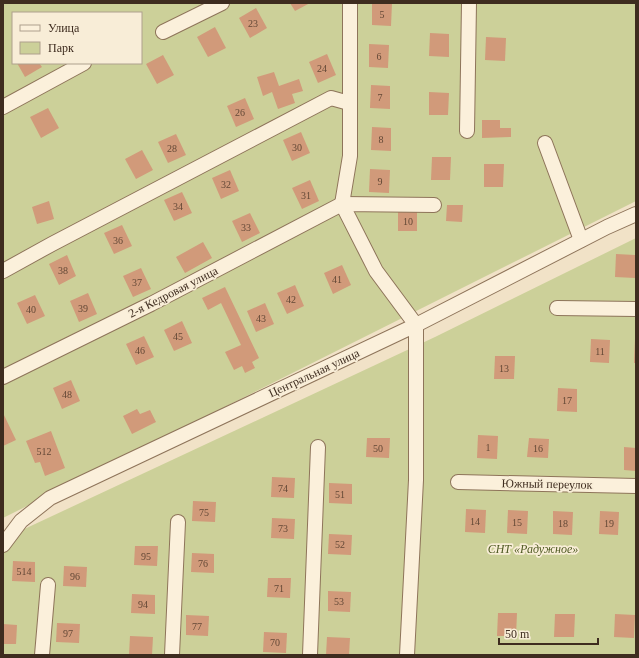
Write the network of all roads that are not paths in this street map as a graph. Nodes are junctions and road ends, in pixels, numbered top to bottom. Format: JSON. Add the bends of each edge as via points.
{"nodes":[{"id":1,"x":222,"y":3,"type":"edge"},
{"id":2,"x":350,"y":3,"type":"edge"},
{"id":3,"x":469,"y":3,"type":"edge"},
{"id":4,"x":163,"y":32,"type":"dead end"},
{"id":5,"x":82,"y":64,"type":"edge"},
{"id":6,"x":349,"y":103,"type":"junction"},
{"id":7,"x":3,"y":108,"type":"edge"},
{"id":8,"x":467,"y":131,"type":"dead end"},
{"id":9,"x":545,"y":143,"type":"dead end"},
{"id":10,"x":342,"y":204,"type":"junction"},
{"id":11,"x":434,"y":205,"type":"dead end"},
{"id":12,"x":636,"y":214,"type":"edge"},
{"id":13,"x":581,"y":240,"type":"junction"},
{"id":14,"x":3,"y":271,"type":"edge"},
{"id":15,"x":557,"y":308,"type":"dead end"},
{"id":16,"x":636,"y":309,"type":"edge"},
{"id":17,"x":416,"y":325,"type":"junction"},
{"id":18,"x":3,"y":377,"type":"edge"},
{"id":19,"x":318,"y":447,"type":"dead end"},
{"id":20,"x":458,"y":482,"type":"dead end"},
{"id":21,"x":636,"y":486,"type":"edge"},
{"id":22,"x":178,"y":522,"type":"dead end"},
{"id":23,"x":3,"y":545,"type":"edge"},
{"id":24,"x":48,"y":585,"type":"dead end"},
{"id":25,"x":42,"y":655,"type":"edge"},
{"id":26,"x":172,"y":655,"type":"edge"},
{"id":27,"x":310,"y":655,"type":"edge"},
{"id":28,"x":408,"y":655,"type":"edge"}],
"edges":[{"from":1,"to":4,"type":"street"},
{"from":2,"to":6,"type":"street"},
{"from":3,"to":8,"type":"street"},
{"from":5,"to":7,"type":"street"},
{"from":6,"to":10,"type":"street","via":[[350,156]]},
{"from":6,"to":14,"type":"street","via":[[331,98]]},
{"from":9,"to":13,"type":"street"},
{"from":10,"to":11,"type":"street"},
{"from":10,"to":17,"type":"street","via":[[376,271]]},
{"from":10,"to":18,"type":"street","name":"2-я Кедровая улица"},
{"from":12,"to":13,"type":"street","name":"Центральная улица"},
{"from":13,"to":17,"type":"street","name":"Центральная улица"},
{"from":15,"to":16,"type":"street"},
{"from":17,"to":23,"type":"street","name":"Центральная улица","via":[[50,498],[22,521]]},
{"from":17,"to":28,"type":"street","via":[[416,480]]},
{"from":19,"to":27,"type":"street"},
{"from":20,"to":21,"type":"street","name":"Южный переулок"},
{"from":22,"to":26,"type":"street"},
{"from":24,"to":25,"type":"street"}]}
